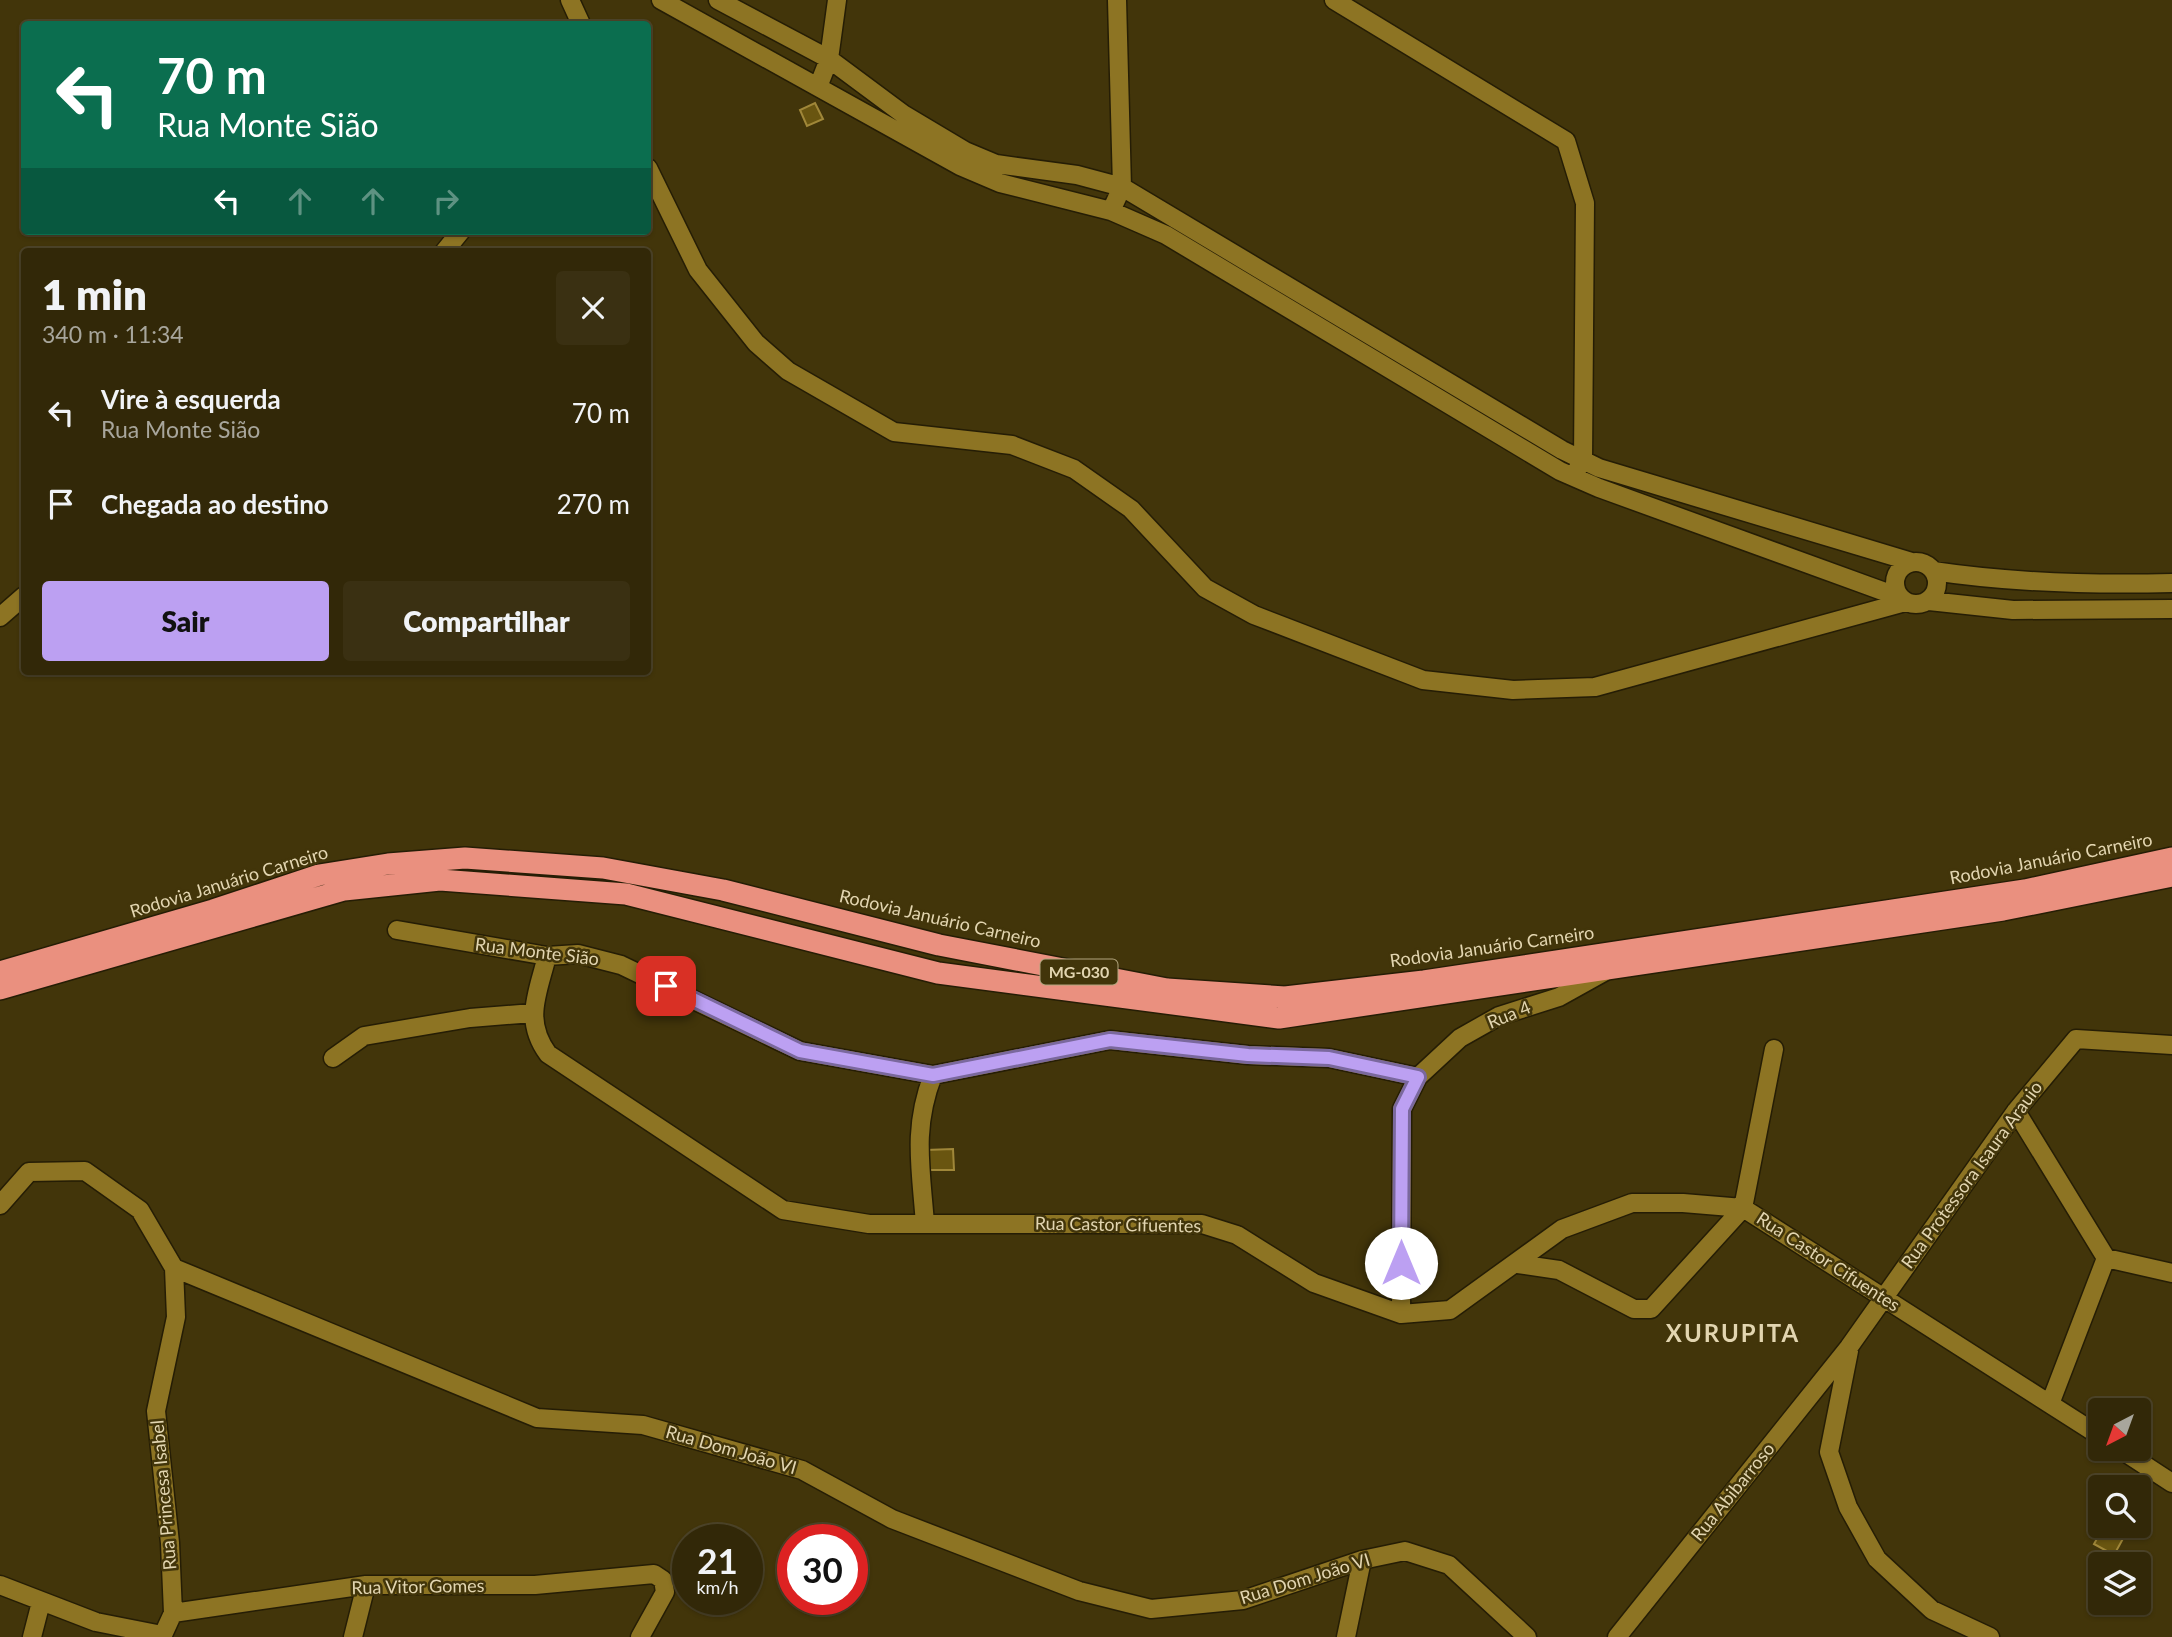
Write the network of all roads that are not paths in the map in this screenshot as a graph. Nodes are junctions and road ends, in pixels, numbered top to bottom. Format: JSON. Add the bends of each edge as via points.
{"nodes":[{"id":1,"x":570,"y":0,"type":"edge"},
{"id":2,"x":661,"y":0,"type":"edge"},
{"id":3,"x":718,"y":0,"type":"edge"},
{"id":4,"x":837,"y":0,"type":"edge"},
{"id":5,"x":1117,"y":0,"type":"edge"},
{"id":6,"x":1334,"y":0,"type":"edge"},
{"id":7,"x":580,"y":21,"type":"edge"},
{"id":8,"x":829,"y":60,"type":"junction"},
{"id":9,"x":818,"y":87,"type":"junction"},
{"id":10,"x":651,"y":174,"type":"edge"},
{"id":11,"x":1122,"y":187,"type":"junction"},
{"id":12,"x":1111,"y":211,"type":"junction"},
{"id":13,"x":1583,"y":461,"type":"junction"},
{"id":14,"x":1571,"y":476,"type":"junction"},
{"id":15,"x":1912,"y":562,"type":"junction"},
{"id":16,"x":1933,"y":571,"type":"junction"},
{"id":17,"x":2172,"y":583,"type":"edge"},
{"id":18,"x":21,"y":599,"type":"edge"},
{"id":19,"x":1902,"y":600,"type":"junction"},
{"id":20,"x":1929,"y":601,"type":"junction"},
{"id":21,"x":2172,"y":608,"type":"edge"},
{"id":22,"x":0,"y":617,"type":"edge"},
{"id":23,"x":2172,"y":858,"type":"edge"},
{"id":24,"x":2172,"y":876,"type":"edge"},
{"id":25,"x":397,"y":930,"type":"dead end"},
{"id":26,"x":547,"y":956,"type":"junction"},
{"id":27,"x":1610,"y":969,"type":"junction"},
{"id":28,"x":0,"y":972,"type":"edge"},
{"id":29,"x":0,"y":989,"type":"edge"},
{"id":30,"x":533,"y":1013,"type":"junction"},
{"id":31,"x":2172,"y":1045,"type":"edge"},
{"id":32,"x":1774,"y":1049,"type":"dead end"},
{"id":33,"x":333,"y":1059,"type":"dead end"},
{"id":34,"x":933,"y":1075,"type":"junction"},
{"id":35,"x":1418,"y":1077,"type":"junction"},
{"id":36,"x":2016,"y":1111,"type":"junction"},
{"id":37,"x":0,"y":1205,"type":"edge"},
{"id":38,"x":1743,"y":1208,"type":"junction"},
{"id":39,"x":925,"y":1224,"type":"junction"},
{"id":40,"x":2106,"y":1258,"type":"junction"},
{"id":41,"x":1518,"y":1264,"type":"junction"},
{"id":42,"x":174,"y":1268,"type":"junction"},
{"id":43,"x":2172,"y":1273,"type":"edge"},
{"id":44,"x":1883,"y":1297,"type":"junction"},
{"id":45,"x":1401,"y":1314,"type":"junction"},
{"id":46,"x":1849,"y":1347,"type":"junction"},
{"id":47,"x":2050,"y":1404,"type":"junction"},
{"id":48,"x":2088,"y":1428,"type":"edge"},
{"id":49,"x":2138,"y":1461,"type":"edge"},
{"id":50,"x":2172,"y":1483,"type":"edge"},
{"id":51,"x":1362,"y":1560,"type":"junction"},
{"id":52,"x":0,"y":1585,"type":"edge"},
{"id":53,"x":366,"y":1585,"type":"junction"},
{"id":54,"x":41,"y":1602,"type":"junction"},
{"id":55,"x":173,"y":1613,"type":"junction"},
{"id":56,"x":162,"y":1636,"type":"edge"},
{"id":57,"x":32,"y":1637,"type":"edge"},
{"id":58,"x":353,"y":1637,"type":"edge"},
{"id":59,"x":640,"y":1637,"type":"edge"},
{"id":60,"x":1346,"y":1637,"type":"edge"},
{"id":61,"x":1527,"y":1637,"type":"edge"},
{"id":62,"x":1617,"y":1637,"type":"edge"},
{"id":63,"x":1990,"y":1637,"type":"edge"}],
"edges":[{"from":1,"to":7,"type":"street"},
{"from":2,"to":9,"type":"street"},
{"from":3,"to":8,"type":"street"},
{"from":4,"to":8,"type":"street"},
{"from":5,"to":11,"type":"street"},
{"from":6,"to":13,"type":"street","via":[[1566,141],[1585,203]]},
{"from":8,"to":9,"type":"street"},
{"from":8,"to":11,"type":"street","via":[[903,114],[965,151],[996,164],[1077,175]]},
{"from":9,"to":12,"type":"street","via":[[960,166],[1000,183]]},
{"from":10,"to":19,"type":"street","via":[[698,270],[756,343],[789,371],[894,432],[1012,445],[1074,469],[1131,509],[1205,588],[1254,615],[1423,680],[1513,690],[1595,687]]},
{"from":11,"to":12,"type":"street"},
{"from":11,"to":13,"type":"street"},
{"from":12,"to":14,"type":"street","via":[[1166,235]]},
{"from":13,"to":14,"type":"street"},
{"from":13,"to":15,"type":"street"},
{"from":14,"to":19,"type":"street"},
{"from":15,"to":16,"type":"street","via":[[1924,563]]},
{"from":15,"to":19,"type":"street","via":[[1899,569],[1894,583]]},
{"from":16,"to":17,"type":"street","via":[[1995,580]]},
{"from":16,"to":20,"type":"street","via":[[1937,587]]},
{"from":18,"to":22,"type":"street"},
{"from":19,"to":20,"type":"street","via":[[1917,605]]},
{"from":20,"to":21,"type":"street","via":[[2012,610]]},
{"from":23,"to":28,"type":"highway","name":"Rodovia Januário Carneiro","number":"MG-030","via":[[2025,890],[1438,979],[1285,997],[1167,989],[939,945],[723,890],[603,868],[464,858],[319,875]]},
{"from":24,"to":27,"type":"highway","number":"MG-030","via":[[2003,909]]},
{"from":25,"to":26,"type":"street","name":"Rua Monte Sião"},
{"from":26,"to":30,"type":"street","name":"Rua Castor Cifuentes"},
{"from":26,"to":34,"type":"street","name":"Rua Monte Sião","via":[[578,954],[621,965],[800,1051]]},
{"from":27,"to":29,"type":"highway","number":"MG-030","via":[[1279,1018],[938,973],[626,894],[440,880],[344,890]]},
{"from":27,"to":35,"type":"street","name":"Rua 4","via":[[1559,997],[1499,1016],[1460,1038]]},
{"from":30,"to":33,"type":"street","via":[[365,1035]]},
{"from":30,"to":39,"type":"street","name":"Rua Castor Cifuentes","via":[[536,1038],[548,1054],[783,1210],[869,1224]]},
{"from":31,"to":36,"type":"street","name":"Rua Protessora Isaura Arauio","via":[[2076,1040]]},
{"from":32,"to":38,"type":"street"},
{"from":34,"to":35,"type":"street","name":"Rua Monte Sião","via":[[1110,1040],[1248,1055],[1329,1058]]},
{"from":34,"to":39,"type":"street","via":[[918,1133]]},
{"from":35,"to":45,"type":"street","via":[[1402,1109]]},
{"from":36,"to":40,"type":"street"},
{"from":36,"to":44,"type":"street","name":"Rua Protessora Isaura Arauio"},
{"from":37,"to":42,"type":"street","via":[[29,1172],[85,1171],[140,1210]]},
{"from":38,"to":41,"type":"street","name":"Rua Castor Cifuentes","via":[[1632,1203],[1562,1229]]},
{"from":38,"to":41,"type":"street","via":[[1651,1309],[1643,1311],[1559,1269]]},
{"from":38,"to":44,"type":"street","name":"Rua Castor Cifuentes"},
{"from":39,"to":45,"type":"street","name":"Rua Castor Cifuentes","via":[[1202,1224],[1237,1235],[1314,1283]]},
{"from":40,"to":43,"type":"street"},
{"from":40,"to":47,"type":"street"},
{"from":41,"to":45,"type":"street","name":"Rua Castor Cifuentes","via":[[1450,1310]]},
{"from":42,"to":51,"type":"street","name":"Rua Dom João VI","via":[[537,1418],[643,1425],[802,1470],[892,1519],[1079,1591],[1151,1609],[1243,1600]]},
{"from":42,"to":55,"type":"street","name":"Rua Princesa Isabel","via":[[176,1317],[156,1411]]},
{"from":44,"to":46,"type":"street","name":"Rua Protessora Isaura Arauio"},
{"from":44,"to":47,"type":"street","name":"Rua Castor Cifuentes"},
{"from":46,"to":62,"type":"street","name":"Rua Abibarroso"},
{"from":46,"to":63,"type":"street","via":[[1829,1452],[1848,1507],[1877,1559],[1932,1610]]},
{"from":47,"to":48,"type":"street","name":"Rua Castor Cifuentes"},
{"from":49,"to":50,"type":"street"},
{"from":51,"to":60,"type":"street"},
{"from":51,"to":61,"type":"street","name":"Rua Dom João VI","via":[[1405,1551],[1448,1565]]},
{"from":52,"to":54,"type":"street"},
{"from":53,"to":55,"type":"street","name":"Rua Vitor Gomes"},
{"from":53,"to":58,"type":"street"},
{"from":53,"to":59,"type":"street","name":"Rua Vitor Gomes","via":[[535,1585],[654,1574],[663,1580],[665,1592]]},
{"from":54,"to":56,"type":"street","via":[[96,1622]]},
{"from":54,"to":57,"type":"street"},
{"from":55,"to":56,"type":"street","name":"Rua Princesa Isabel"}]}
